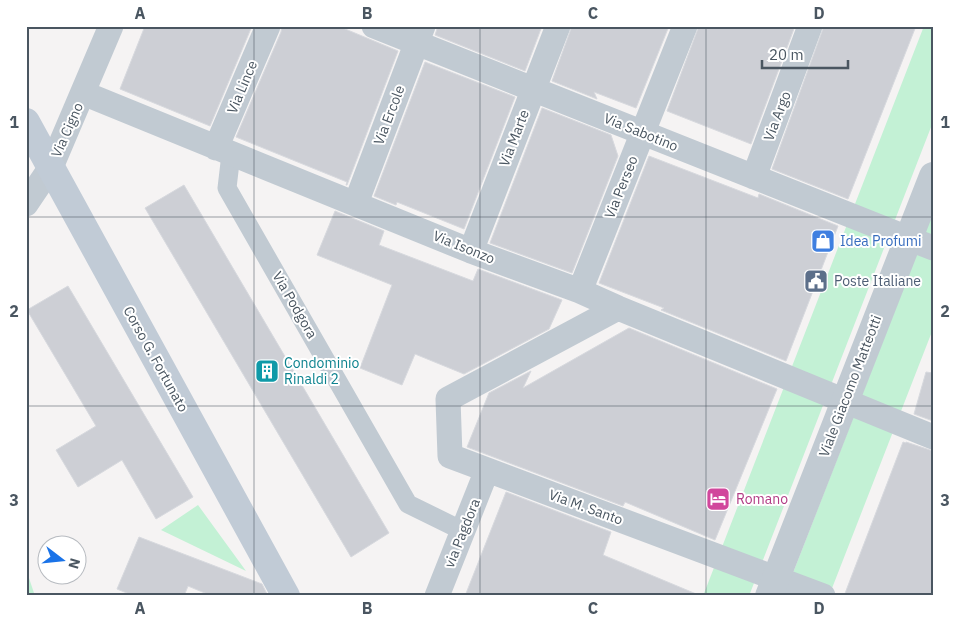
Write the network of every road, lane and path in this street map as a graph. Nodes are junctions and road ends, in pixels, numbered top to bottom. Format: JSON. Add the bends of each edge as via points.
{"nodes":[{"id":1,"x":111,"y":26,"type":"edge"},
{"id":2,"x":268,"y":26,"type":"edge"},
{"id":3,"x":374,"y":26,"type":"edge"},
{"id":4,"x":558,"y":26,"type":"edge"},
{"id":5,"x":685,"y":26,"type":"edge"},
{"id":6,"x":810,"y":26,"type":"edge"},
{"id":7,"x":420,"y":35,"type":"edge"},
{"id":8,"x":534,"y":90,"type":"junction"},
{"id":9,"x":83,"y":93,"type":"junction"},
{"id":10,"x":26,"y":122,"type":"edge"},
{"id":11,"x":643,"y":133,"type":"junction"},
{"id":12,"x":224,"y":151,"type":"junction"},
{"id":13,"x":51,"y":167,"type":"junction"},
{"id":14,"x":933,"y":176,"type":"edge"},
{"id":15,"x":754,"y":177,"type":"junction"},
{"id":16,"x":356,"y":203,"type":"junction"},
{"id":17,"x":26,"y":204,"type":"edge"},
{"id":18,"x":921,"y":243,"type":"edge"},
{"id":19,"x":471,"y":250,"type":"junction"},
{"id":20,"x":580,"y":291,"type":"junction"},
{"id":21,"x":618,"y":308,"type":"junction"},
{"id":22,"x":844,"y":400,"type":"junction"},
{"id":23,"x":933,"y":437,"type":"edge"},
{"id":24,"x":488,"y":470,"type":"junction"},
{"id":25,"x":463,"y":531,"type":"junction"},
{"id":26,"x":772,"y":587,"type":"edge"},
{"id":27,"x":286,"y":596,"type":"edge"},
{"id":28,"x":437,"y":596,"type":"edge"},
{"id":29,"x":822,"y":596,"type":"edge"}],
"edges":[{"from":1,"to":9,"type":"street","name":"Via Cigno"},
{"from":2,"to":12,"type":"street","name":"Via Lince"},
{"from":3,"to":7,"type":"street","name":"Via Sabotino"},
{"from":4,"to":8,"type":"street","name":"Via Marte"},
{"from":5,"to":11,"type":"street","name":"Via Perseo"},
{"from":6,"to":15,"type":"street","name":"Via Argo"},
{"from":7,"to":8,"type":"street","name":"Via Sabotino"},
{"from":7,"to":16,"type":"street","name":"Via Ercole"},
{"from":8,"to":11,"type":"street","name":"Via Sabotino"},
{"from":8,"to":19,"type":"street","name":"Via Marte"},
{"from":9,"to":12,"type":"street","name":"Via Isonzo"},
{"from":9,"to":13,"type":"street","name":"Via Cigno"},
{"from":10,"to":13,"type":"main road","name":"Corso G. Fortunato"},
{"from":11,"to":15,"type":"street","name":"Via Sabotino"},
{"from":11,"to":20,"type":"street","name":"Via Perseo"},
{"from":12,"to":16,"type":"street","name":"Via Isonzo"},
{"from":12,"to":25,"type":"street","name":"Via Podgora","via":[[227,188],[408,504]]},
{"from":13,"to":17,"type":"street","name":"Via Cigno"},
{"from":13,"to":27,"type":"main road","name":"Corso G. Fortunato"},
{"from":14,"to":18,"type":"street","name":"Viale Giacomo Matteotti"},
{"from":15,"to":18,"type":"street","name":"Via Sabotino"},
{"from":16,"to":19,"type":"street","name":"Via Isonzo"},
{"from":18,"to":22,"type":"street","name":"Viale Giacomo Matteotti"},
{"from":19,"to":20,"type":"street","name":"Via Isonzo"},
{"from":20,"to":21,"type":"street","name":"Via Isonzo"},
{"from":21,"to":22,"type":"street","name":"Via Isonzo"},
{"from":21,"to":24,"type":"street","name":"Via M. Santo","via":[[448,400],[450,456]]},
{"from":22,"to":23,"type":"street","name":"Via Isonzo"},
{"from":22,"to":26,"type":"street","name":"Viale Giacomo Matteotti"},
{"from":24,"to":25,"type":"street","name":"via Pagdora"},
{"from":24,"to":26,"type":"street","name":"Via M. Santo"},
{"from":25,"to":28,"type":"street","name":"via Pagdora"},
{"from":26,"to":29,"type":"street","name":"Via M. Santo"}]}
